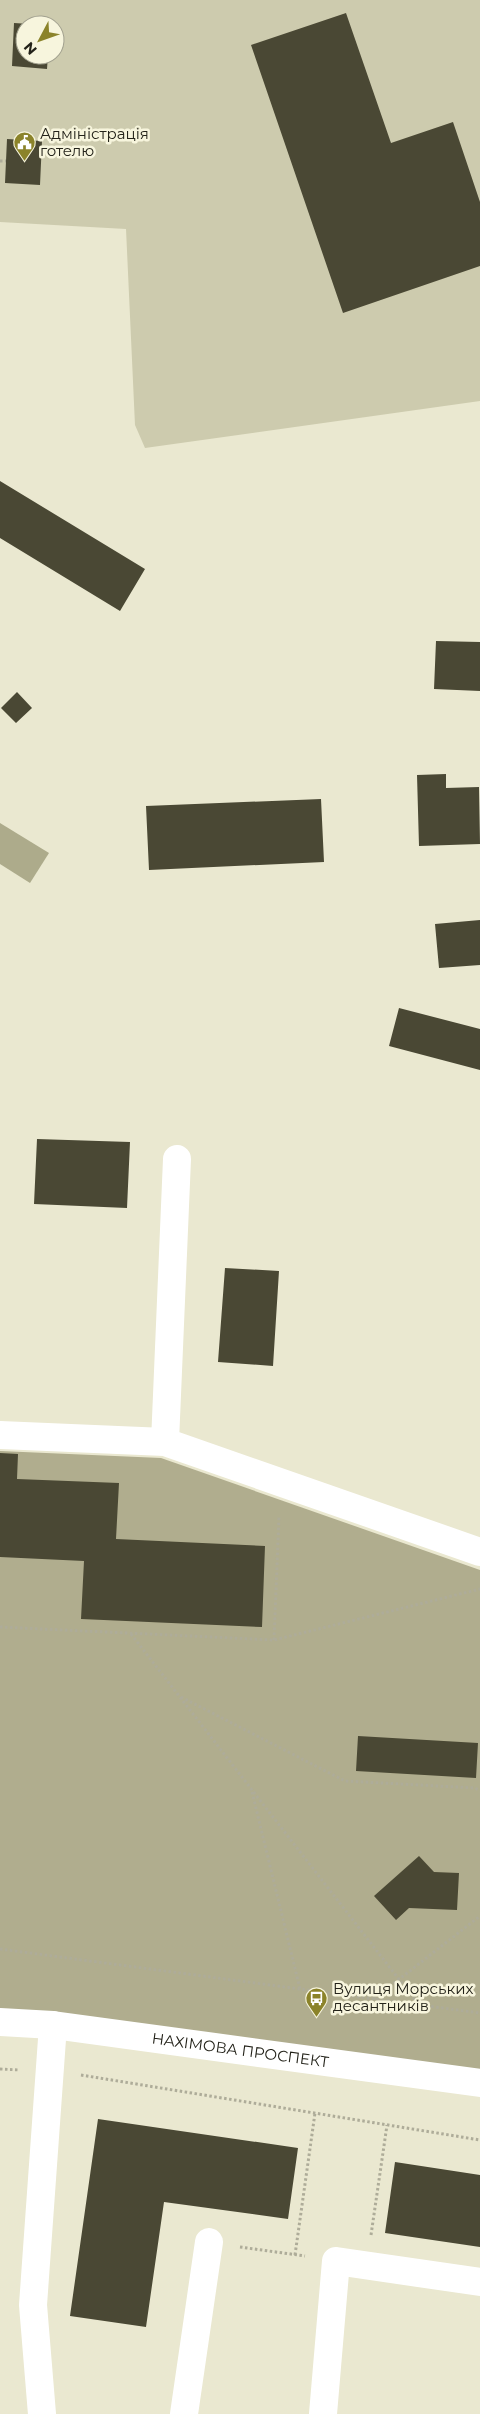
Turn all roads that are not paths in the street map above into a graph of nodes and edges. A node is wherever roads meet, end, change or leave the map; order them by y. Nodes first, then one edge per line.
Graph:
1 (177, 1159) dead end
2 (0, 1435) edge
3 (165, 1442) junction
4 (480, 1552) edge
5 (0, 2022) edge
6 (53, 2025) junction
7 (480, 2082) edge
8 (209, 2242) road end
9 (480, 2282) edge
10 (42, 2414) edge
11 (184, 2414) edge
12 (323, 2414) edge

1 - 3 main road
2 - 3 main road
3 - 4 main road
5 - 6 main road, НАХІМОВА ПРОСПЕКТ
6 - 7 main road, НАХІМОВА ПРОСПЕКТ
6 - 10 main road
8 - 11 main road
9 - 12 main road

